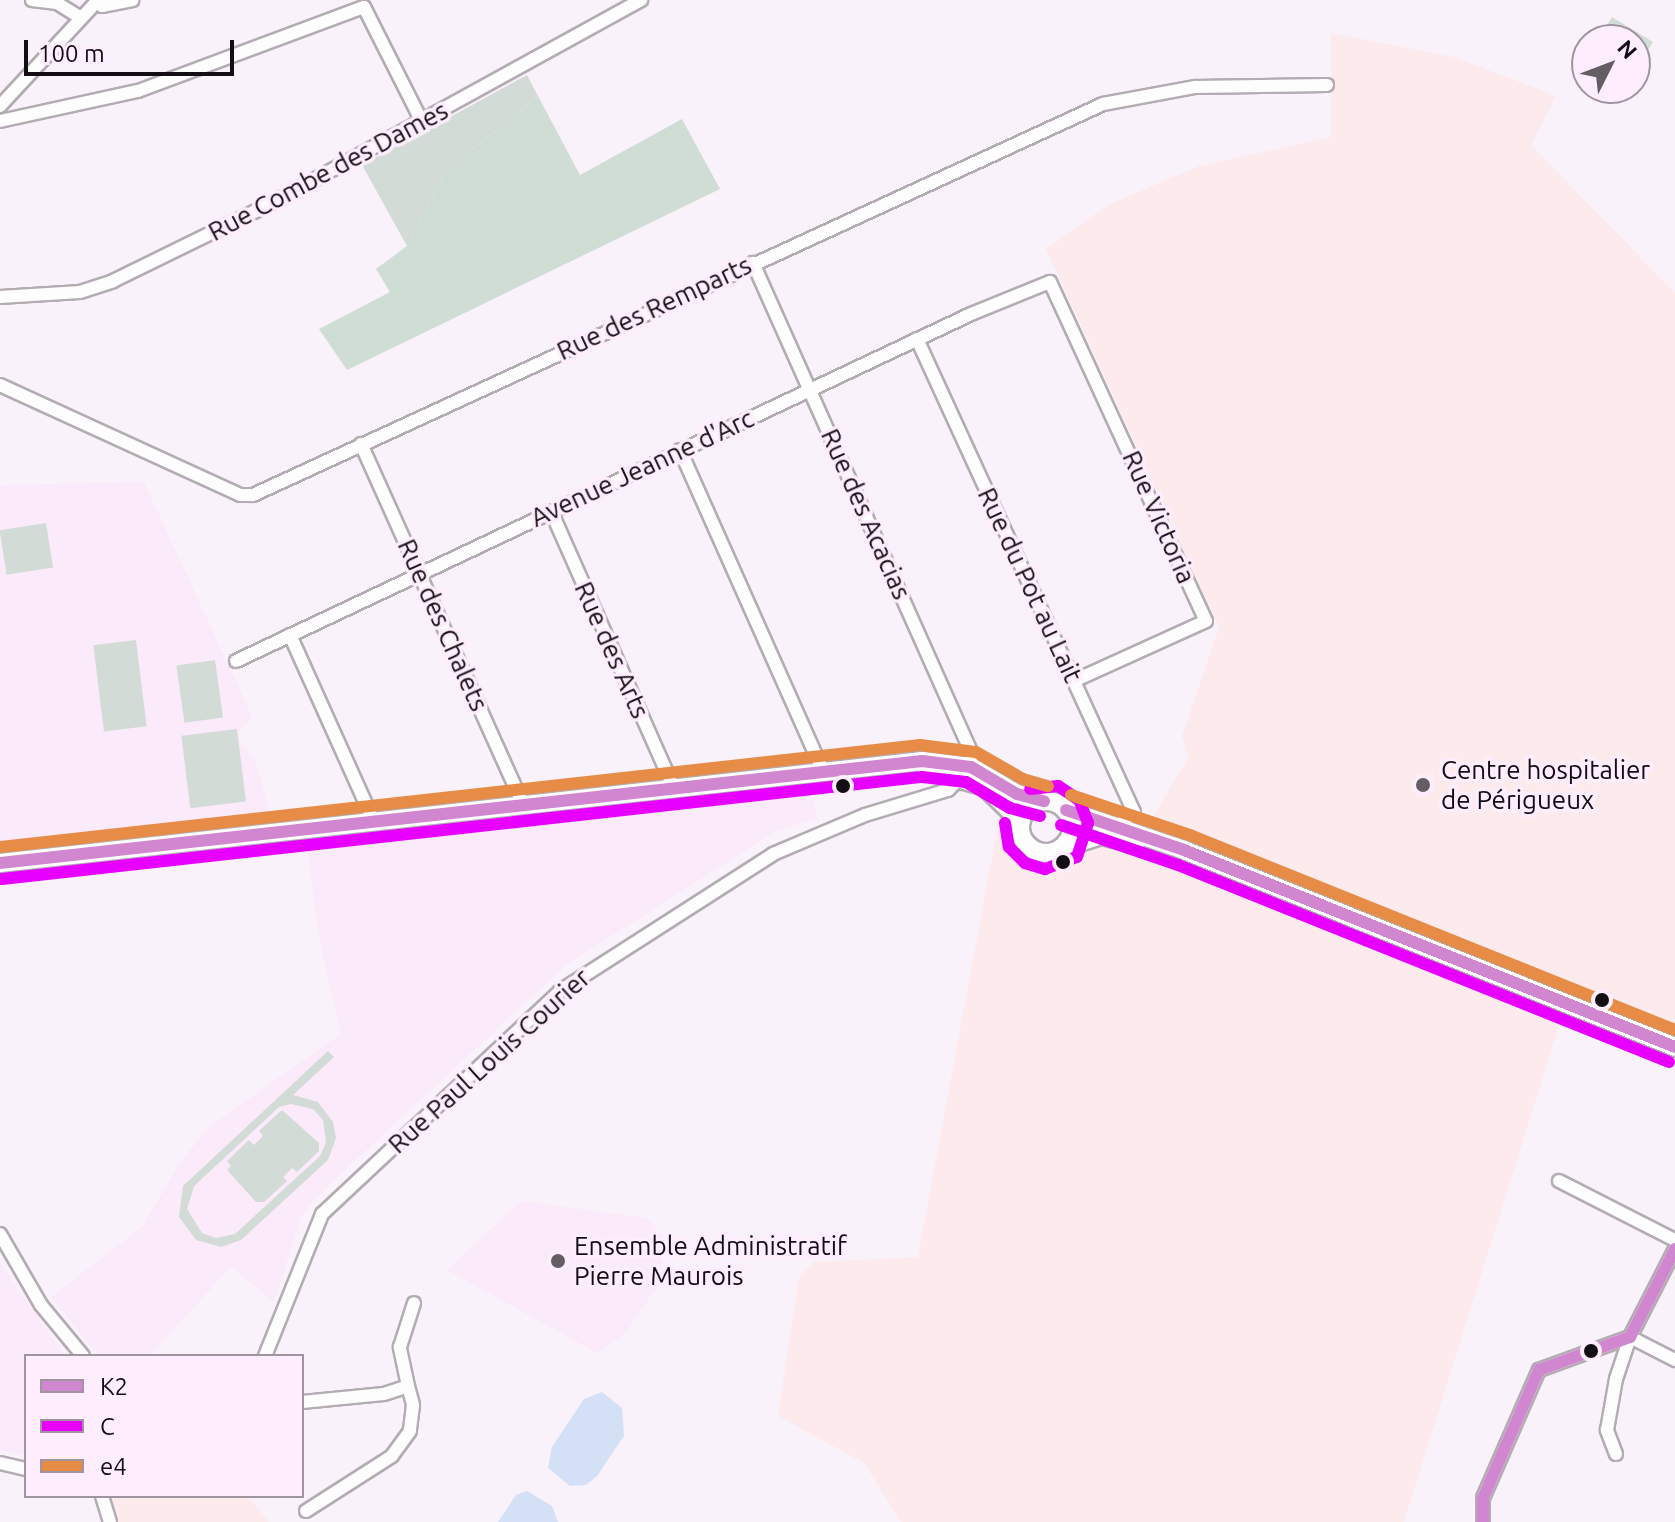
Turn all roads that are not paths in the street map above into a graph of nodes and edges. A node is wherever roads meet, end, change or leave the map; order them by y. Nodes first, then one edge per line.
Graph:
1 (32, 0) edge
2 (132, 0) edge
3 (641, 0) edge
4 (98, 1) edge
5 (81, 18) junction
6 (1327, 85) dead end
7 (0, 106) edge
8 (421, 120) junction
9 (0, 121) edge
10 (753, 263) junction
11 (1050, 282) joint
12 (0, 297) edge
13 (917, 339) junction
14 (0, 385) edge
15 (809, 390) junction
16 (361, 444) junction
17 (680, 450) junction
18 (551, 511) junction
19 (419, 572) junction
20 (290, 635) junction
21 (236, 661) dead end
22 (1074, 681) junction
23 (967, 772) junction
24 (824, 774) junction
25 (674, 789) junction
26 (1044, 801) junction
27 (524, 806) junction
28 (1066, 810) junction
29 (1021, 821) junction
30 (374, 822) junction
31 (1118, 826) junction
32 (1064, 847) junction
33 (0, 863) edge
34 (1225, 870) junction
35 (1675, 1047) edge
36 (1559, 1181) dead end
37 (0, 1234) edge
38 (1675, 1240) edge
39 (1675, 1249) edge
40 (414, 1303) dead end
41 (1630, 1337) junction
42 (81, 1354) edge
43 (266, 1354) edge
44 (1675, 1360) edge
45 (408, 1386) junction
46 (304, 1402) edge
47 (1616, 1454) dead end
48 (0, 1463) edge
49 (24, 1469) edge
50 (103, 1498) edge
51 (306, 1511) dead end
52 (110, 1522) edge
53 (1483, 1522) edge

1 - 5 street
2 - 4 street
3 - 8 street, Rue Combe des Dames
4 - 5 street
5 - 7 street
6 - 10 street, Rue des Remparts
8 - 9 street
8 - 12 street, Rue Combe des Dames
10 - 15 street, Rue des Acacias
10 - 16 street, Rue des Remparts
11 - 13 street, Avenue Jeanne d'Arc
11 - 22 street, Rue Victoria
13 - 15 street, Avenue Jeanne d'Arc
13 - 22 street, Rue du Pot au Lait
14 - 16 street, Rue des Remparts
15 - 17 street, Avenue Jeanne d'Arc
15 - 23 street, Rue des Acacias
16 - 19 street, Rue des Chalets
17 - 18 street, Avenue Jeanne d'Arc
17 - 24 street
18 - 19 street, Avenue Jeanne d'Arc
18 - 25 street, Rue des Arts
19 - 20 street, Avenue Jeanne d'Arc
19 - 27 street, Rue des Chalets
20 - 21 street, Avenue Jeanne d'Arc
20 - 30 street
22 - 31 street, Rue du Pot au Lait
23 - 24 main road
23 - 26 main road
23 - 29 main road
23 - 43 street, Rue Paul Louis Courier
24 - 25 main road
25 - 27 main road
26 - 28 main road
26 - 29 main road
27 - 30 main road
28 - 31 main road
28 - 32 main road
29 - 32 main road
30 - 33 main road
31 - 34 main road
32 - 34 main road
34 - 35 main road
36 - 38 street
37 - 42 street
39 - 41 street
40 - 45 street
41 - 44 street
41 - 47 street
41 - 53 street
45 - 46 street
45 - 51 street
48 - 49 street
50 - 52 street

